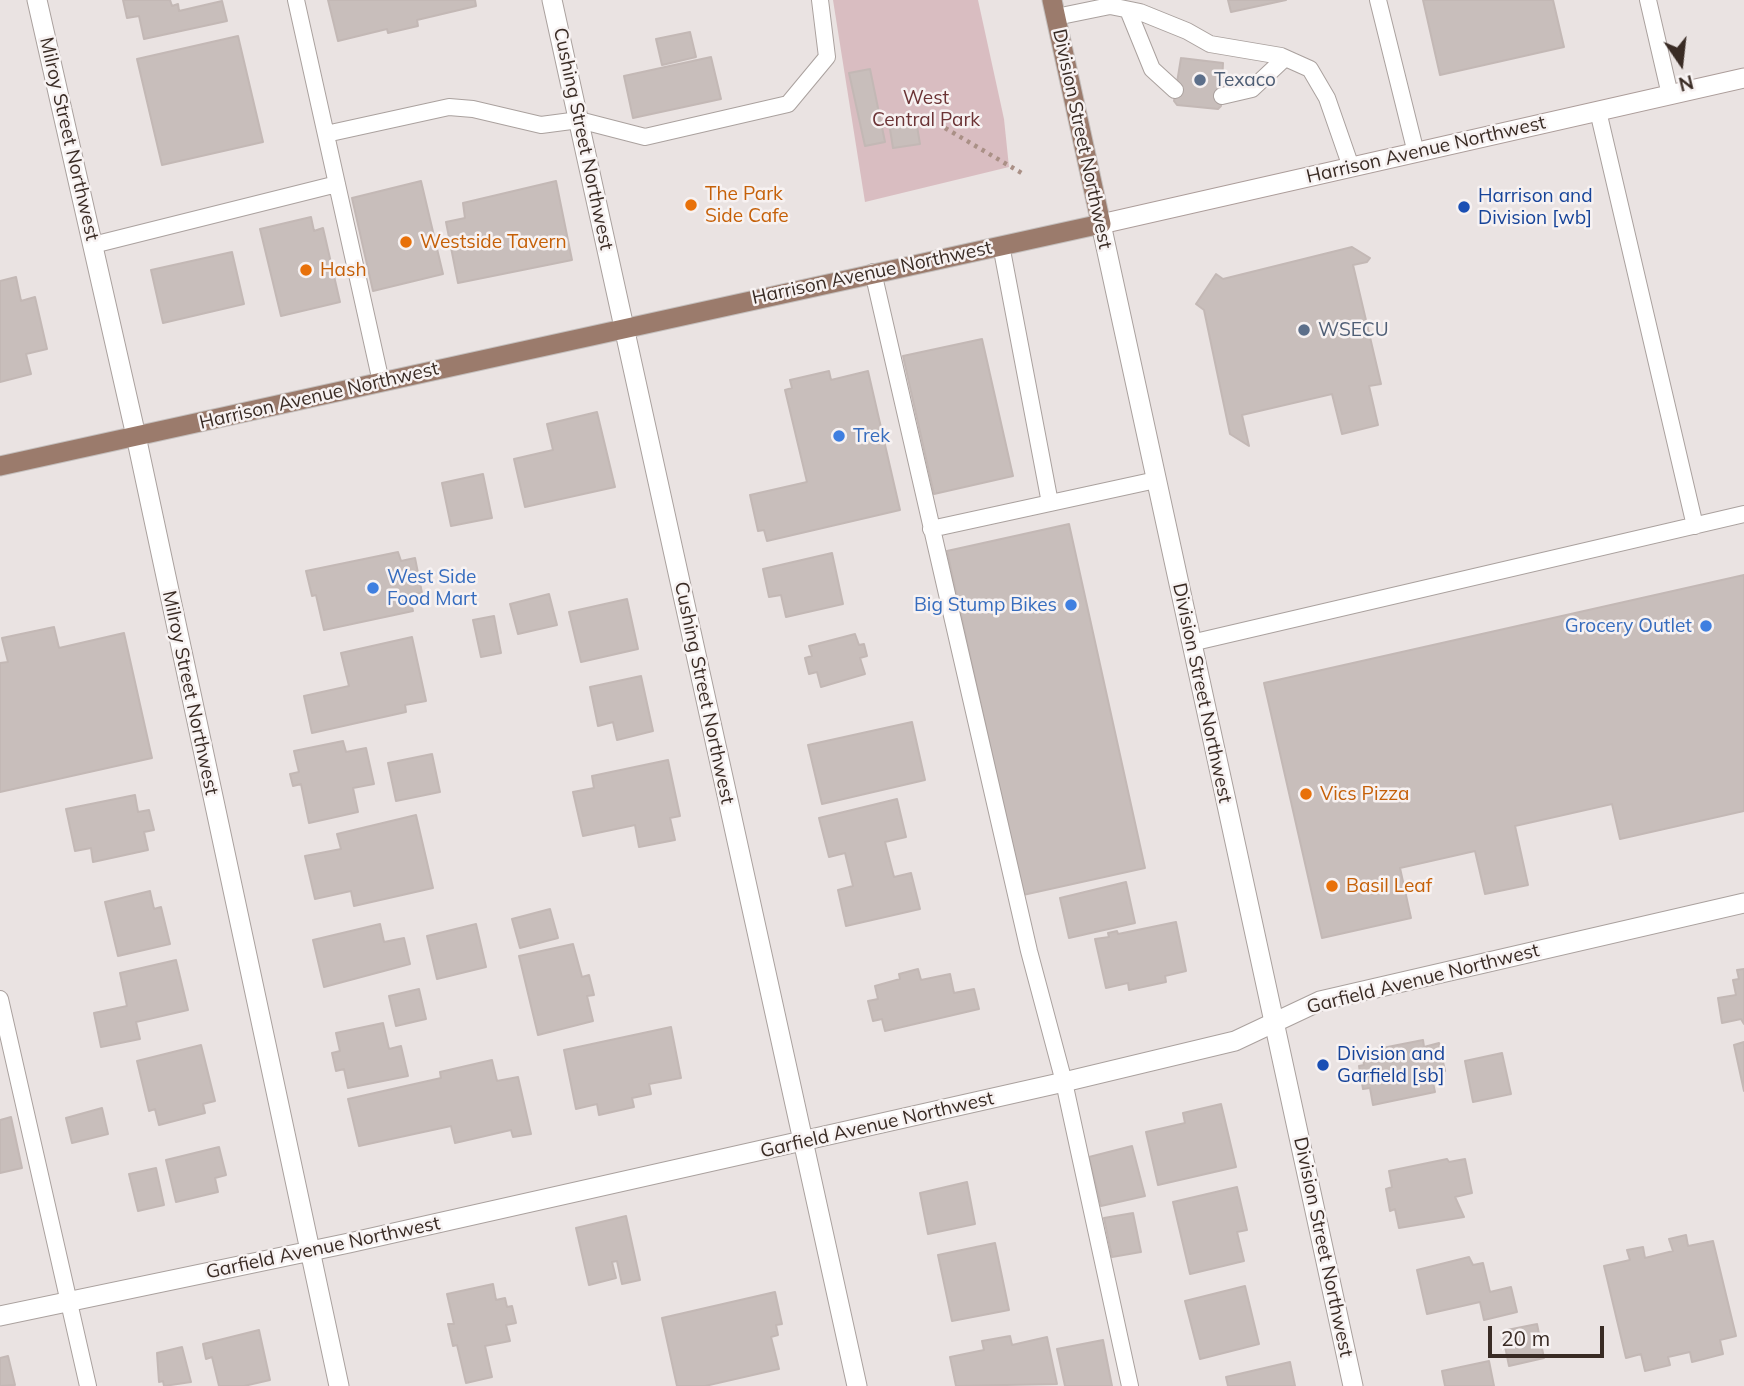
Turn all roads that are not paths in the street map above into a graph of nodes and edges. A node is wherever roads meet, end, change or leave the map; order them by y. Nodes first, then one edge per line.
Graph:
1 (37, 0) edge
2 (296, 0) edge
3 (552, 0) edge
4 (820, 0) edge
5 (1378, 0) edge
6 (1648, 0) edge
7 (1054, 8) edge
8 (1128, 10) junction
9 (1285, 58) junction
10 (1744, 78) edge
11 (1175, 90) dead end
12 (1670, 95) junction
13 (1222, 96) dead end
14 (1598, 111) junction
15 (579, 120) junction
16 (326, 134) junction
17 (1416, 153) junction
18 (1351, 167) junction
19 (337, 184) junction
20 (1101, 224) junction
21 (93, 245) junction
22 (1000, 245) junction
23 (873, 272) junction
24 (625, 327) junction
25 (381, 382) junction
26 (136, 436) junction
27 (0, 466) edge
28 (1156, 480) junction
29 (1050, 503) junction
30 (1744, 514) edge
31 (1695, 526) junction
32 (931, 529) junction
33 (1191, 643) junction
34 (1744, 902) edge
35 (0, 999) edge
36 (1273, 1022) junction
37 (1064, 1082) junction
38 (802, 1143) junction
39 (309, 1252) junction
40 (69, 1300) junction
41 (0, 1316) edge
42 (88, 1386) edge
43 (339, 1386) edge
44 (857, 1386) edge
45 (1130, 1386) edge
46 (1353, 1386) edge

1 - 21 street, Milroy Street Northwest
2 - 16 lane
3 - 15 street, Cushing Street Northwest
4 - 15 lane
5 - 17 lane
6 - 12 lane
7 - 8 lane
7 - 20 main road, Division Street Northwest
8 - 9 lane
8 - 11 lane
9 - 13 lane
9 - 18 lane
10 - 12 street, Harrison Avenue Northwest
12 - 14 street, Harrison Avenue Northwest
14 - 17 street, Harrison Avenue Northwest
14 - 31 lane
15 - 16 lane
15 - 24 street, Cushing Street Northwest
16 - 19 lane
17 - 18 street, Harrison Avenue Northwest
18 - 20 street, Harrison Avenue Northwest
19 - 21 lane
19 - 25 lane
20 - 22 main road, Harrison Avenue Northwest
20 - 28 street, Division Street Northwest
21 - 26 street, Milroy Street Northwest
22 - 23 main road, Harrison Avenue Northwest
22 - 29 lane
23 - 24 main road, Harrison Avenue Northwest
23 - 32 lane
24 - 25 main road, Harrison Avenue Northwest
24 - 38 street, Cushing Street Northwest
25 - 26 main road, Harrison Avenue Northwest
26 - 27 main road, Harrison Avenue Northwest
26 - 39 street, Milroy Street Northwest
28 - 29 lane
28 - 33 street, Division Street Northwest
29 - 32 lane
30 - 31 lane
31 - 33 lane
32 - 37 lane
33 - 36 street, Division Street Northwest
34 - 36 street, Garfield Avenue Northwest
35 - 40 lane
36 - 37 street, Garfield Avenue Northwest
36 - 46 street, Division Street Northwest
37 - 38 street, Garfield Avenue Northwest
37 - 45 lane
38 - 39 street, Garfield Avenue Northwest
38 - 44 street, Cushing Street Northwest
39 - 40 street, Garfield Avenue Northwest
39 - 43 street, Milroy Street Northwest
40 - 41 street, Garfield Avenue Northwest
40 - 42 lane

